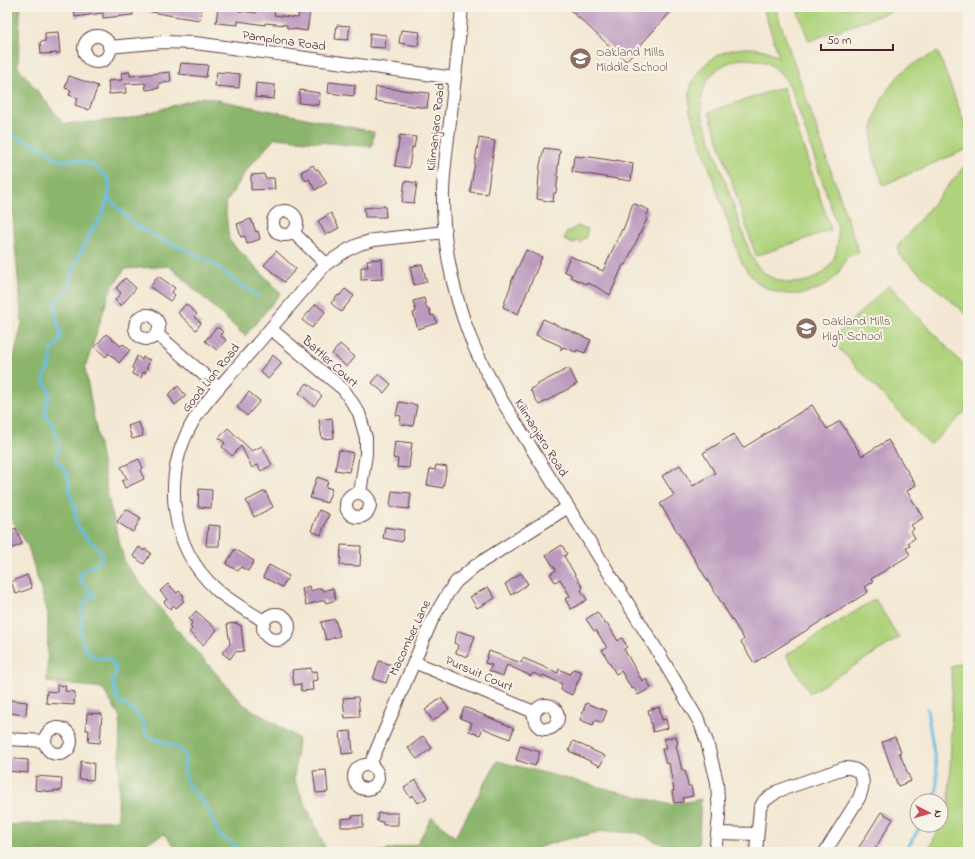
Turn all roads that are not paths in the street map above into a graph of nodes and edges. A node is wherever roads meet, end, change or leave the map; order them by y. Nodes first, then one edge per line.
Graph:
1 (462, 7) edge
2 (109, 47) dead end
3 (455, 78) junction
4 (293, 232) dead end
5 (445, 232) junction
6 (326, 264) junction
7 (271, 328) junction
8 (156, 334) dead end
9 (218, 388) junction
10 (360, 493) dead end
11 (568, 507) junction
12 (264, 621) dead end
13 (414, 662) junction
14 (534, 712) dead end
15 (7, 739) edge
16 (45, 742) dead end
17 (370, 765) dead end
18 (718, 833) junction
19 (757, 834) junction
20 (715, 852) edge
21 (756, 852) edge
22 (825, 852) edge

1 - 3 street, Kilimanjaro Road
2 - 3 street, Pamplona Road
3 - 5 street, Kilimanjaro Road
4 - 6 street
5 - 6 street, Good Lion Road
5 - 11 street, Kilimanjaro Road
6 - 7 street, Good Lion Road
7 - 9 street, Good Lion Road
7 - 10 street, Battler Court
8 - 9 street
9 - 12 street, Good Lion Road
11 - 13 street, Macomber Lane
11 - 18 street, Kilimanjaro Road
13 - 14 street, Pursuit Court
13 - 17 street, Macomber Lane
15 - 16 street
18 - 19 street
18 - 20 street, Kilimanjaro Road
19 - 21 street
19 - 22 street

